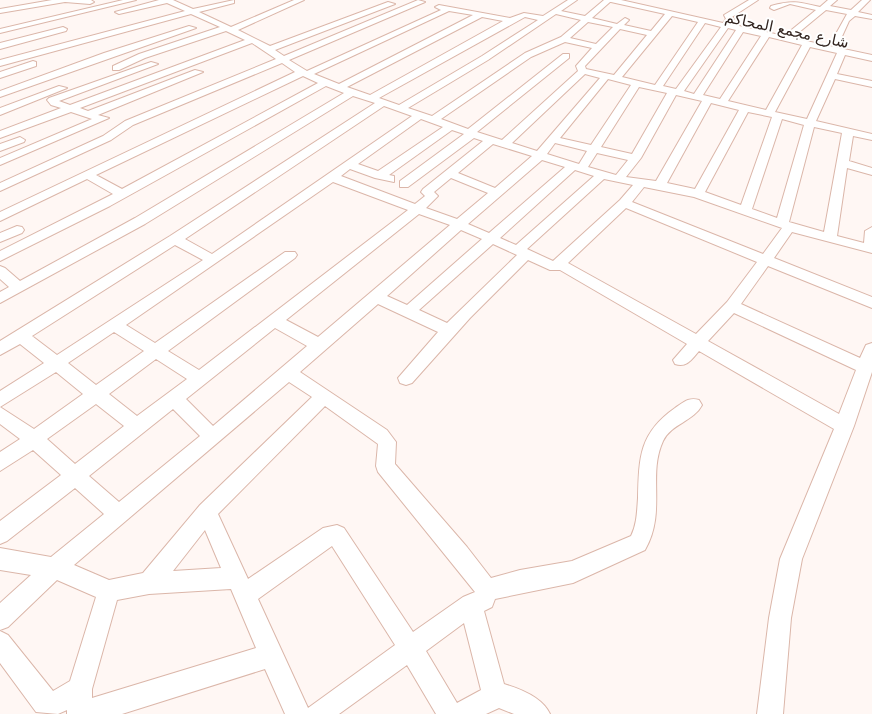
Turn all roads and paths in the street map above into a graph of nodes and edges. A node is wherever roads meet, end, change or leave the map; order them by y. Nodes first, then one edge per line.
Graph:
1 (12, 0) edge
2 (99, 0) edge
3 (132, 0) edge
4 (300, 0) edge
5 (400, 0) edge
6 (573, 0) edge
7 (609, 0) edge
8 (754, 0) edge
9 (833, 0) edge
10 (866, 0) edge
11 (231, 1) edge
12 (416, 1) edge
13 (792, 1) edge
14 (90, 2) junction
15 (174, 2) edge
16 (366, 3) dead end
17 (641, 3) edge
18 (22, 6) junction
19 (435, 6) junction
20 (380, 8) junction
21 (774, 8) dead end
22 (823, 8) junction
23 (448, 9) junction
24 (0, 11) edge
25 (192, 12) junction
26 (556, 12) junction
27 (670, 13) junction
28 (853, 13) junction
29 (480, 15) junction
30 (872, 17) edge
31 (135, 18) junction
32 (587, 18) junction
33 (546, 19) junction
34 (511, 20) junction
35 (727, 20) junction
36 (703, 21) junction
37 (117, 22) dead end
38 (214, 22) junction
39 (248, 22) junction
40 (73, 23) dead end
41 (148, 24) junction
42 (618, 26) junction
43 (228, 28) junction
44 (0, 29) edge
45 (63, 29) dead end
46 (382, 29) dead end
47 (741, 29) junction
48 (120, 31) junction
49 (793, 32) junction
50 (76, 33) dead end
51 (446, 33) junction
52 (241, 34) junction
53 (652, 34) junction
54 (169, 35) junction
55 (766, 35) junction
56 (456, 36) dead end
57 (465, 39) dead end
58 (564, 39) junction
59 (785, 39) junction
60 (252, 40) junction
61 (18, 41) junction
62 (86, 41) junction
63 (475, 41) junction
64 (836, 41) junction
65 (376, 43) junction
66 (140, 44) junction
67 (807, 44) junction
68 (854, 44) dead end
69 (0, 46) edge
70 (598, 47) junction
71 (266, 48) junction
72 (195, 50) dead end
73 (514, 51) junction
74 (155, 52) junction
75 (842, 52) junction
76 (408, 53) junction
77 (566, 56) dead end
78 (872, 58) edge
79 (167, 60) dead end
80 (282, 60) junction
81 (0, 63) edge
82 (302, 70) junction
83 (583, 71) junction
84 (0, 75) edge
85 (830, 75) junction
86 (611, 77) junction
87 (325, 82) junction
88 (637, 83) junction
89 (872, 84) edge
90 (657, 88) junction
91 (346, 90) junction
92 (675, 92) junction
93 (0, 94) edge
94 (702, 98) junction
95 (377, 101) junction
96 (722, 103) junction
97 (68, 108) junction
98 (745, 108) junction
99 (399, 109) junction
100 (157, 111) junction
101 (0, 112) edge
102 (773, 114) junction
103 (88, 115) junction
104 (419, 116) junction
105 (101, 119) junction
106 (433, 120) junction
107 (810, 123) junction
108 (451, 126) junction
109 (848, 132) junction
110 (471, 133) junction
111 (4, 134) edge
112 (872, 137) edge
113 (20, 140) junction
114 (551, 140) junction
115 (497, 142) junction
116 (0, 148) edge
117 (31, 149) junction
118 (594, 150) junction
119 (539, 156) junction
120 (635, 158) junction
121 (0, 162) edge
122 (842, 163) junction
123 (49, 164) junction
124 (349, 165) junction
125 (577, 168) junction
126 (872, 172) edge
127 (450, 174) junction
128 (88, 175) junction
129 (380, 176) junction
130 (602, 176) junction
131 (332, 177) junction
132 (619, 180) junction
133 (641, 183) junction
134 (404, 184) junction
135 (660, 185) junction
136 (0, 187) edge
137 (427, 192) junction
138 (495, 192) junction
139 (121, 194) junction
140 (698, 194) junction
141 (624, 203) junction
142 (417, 209) junction
143 (745, 210) junction
144 (0, 217) edge
145 (458, 224) junction
146 (786, 225) junction
147 (17, 230) dead end
148 (872, 231) edge
149 (490, 237) junction
150 (0, 238) edge
151 (830, 238) junction
152 (175, 239) junction
153 (871, 249) edge
154 (523, 252) junction
155 (290, 255) dead end
156 (0, 257) edge
157 (213, 260) junction
158 (766, 261) junction
159 (560, 264) junction
160 (0, 271) edge
161 (18, 287) junction
162 (374, 296) junction
163 (0, 298) edge
164 (872, 303) edge
165 (732, 306) junction
166 (409, 312) junction
167 (276, 321) junction
168 (116, 326) junction
169 (449, 330) junction
170 (20, 335) junction
171 (698, 343) junction
172 (318, 344) junction
173 (0, 349) edge
174 (872, 349) edge
175 (155, 351) junction
176 (681, 360) dead end
177 (56, 363) junction
178 (866, 368) junction
179 (287, 372) junction
180 (406, 378) dead end
181 (200, 379) junction
182 (96, 393) junction
183 (323, 397) junction
184 (173, 398) junction
185 (0, 400) edge
186 (693, 405) dead end
187 (0, 414) edge
188 (844, 426) junction
189 (138, 427) junction
190 (213, 437) junction
191 (34, 439) junction
192 (0, 463) edge
193 (76, 476) junction
194 (207, 512) junction
195 (118, 514) junction
196 (0, 534) edge
197 (0, 559) edge
198 (54, 568) junction
199 (149, 583) junction
200 (241, 587) junction
201 (109, 591) junction
202 (479, 597) junction
203 (0, 619) edge
204 (0, 643) edge
205 (412, 649) junction
206 (271, 655) junction
207 (80, 689) junction
208 (495, 695) junction
209 (80, 714) edge
210 (298, 714) edge
211 (318, 714) edge
212 (450, 714) edge
213 (462, 714) edge
214 (537, 714) edge
215 (770, 714) edge

1 - 18 street
2 - 14 street
3 - 44 street
4 - 39 street
5 - 20 street
6 - 26 street
7 - 17 street
7 - 32 street
8 - 35 street
9 - 22 street
10 - 28 street
11 - 25 street
11 - 39 street
12 - 19 street
12 - 80 street
13 - 21 street
13 - 22 street
14 - 18 street
14 - 44 street
15 - 25 street
15 - 31 street
15 - 40 street
16 - 20 street
17 - 27 street
17 - 35 street, شارع مجمع المحاكم
17 - 42 street
18 - 24 street
19 - 23 street
19 - 46 street
20 - 71 street
22 - 28 street
22 - 49 street
23 - 29 street
23 - 65 street
25 - 38 street
25 - 41 street
26 - 32 street
26 - 33 street
27 - 36 street
27 - 53 street
28 - 30 street
28 - 64 street
29 - 34 street
29 - 51 street
31 - 37 street
31 - 41 street
32 - 42 street
32 - 58 street
33 - 34 street
33 - 73 street
34 - 63 street
35 - 36 street
35 - 47 street
35 - 49 street, شارع مجمع المحاكم
35 - 92 street
36 - 90 street
38 - 43 street
38 - 54 street
39 - 43 street
41 - 48 street
41 - 54 street
42 - 53 street
42 - 70 street
43 - 52 street
43 - 74 street
44 - 61 street
45 - 61 street
47 - 55 street
47 - 94 street
48 - 62 street
48 - 66 street
49 - 59 street
49 - 64 street, شارع مجمع المحاكم
50 - 62 street
51 - 56 street
51 - 76 street
52 - 60 street
52 - 72 street
53 - 86 street
54 - 66 street
55 - 59 street
55 - 96 street
57 - 63 street
58 - 70 street
58 - 73 street
59 - 67 street
60 - 71 street
60 - 97 street
61 - 69 street
62 - 81 street
62 - 84 street
63 - 73 street
63 - 95 street
64 - 68 street, شارع مجمع المحاكم
65 - 76 street
65 - 82 street
66 - 74 street
66 - 93 street
67 - 75 street
67 - 102 street
70 - 83 street
71 - 80 street
71 - 103 street
73 - 99 street
73 - 106 street
74 - 101 street
75 - 78 street
75 - 85 street
76 - 91 street
77 - 110 street
79 - 97 street
80 - 82 street
80 - 100 street
82 - 87 street
82 - 128 street
83 - 86 street
83 - 115 street
85 - 89 street
85 - 107 street
86 - 88 street
86 - 114 street
87 - 91 street
87 - 139 street
88 - 90 street
88 - 118 street
90 - 92 street
91 - 95 street
91 - 161 street
92 - 94 street
92 - 120 street
94 - 96 street
94 - 135 street
95 - 99 street
95 - 152 street
96 - 98 street
97 - 103 street
97 - 111 street
98 - 102 street
98 - 140 street
99 - 104 street
100 - 105 street
100 - 123 street
102 - 107 street
102 - 143 street
103 - 105 street
104 - 106 street
104 - 124 street
105 - 117 street
106 - 108 street
107 - 109 street
107 - 146 street
108 - 110 street
108 - 129 street
109 - 112 street
109 - 122 street
110 - 115 street
110 - 134 street
111 - 113 street
113 - 116 street
113 - 117 street
114 - 118 street
114 - 119 street
115 - 119 street
115 - 127 street
117 - 121 street
117 - 123 street
118 - 120 street
118 - 125 street
119 - 125 street
119 - 138 street
120 - 132 street
122 - 126 street
122 - 151 street
123 - 136 street
124 - 129 street
124 - 131 street
125 - 130 street
125 - 149 street
127 - 137 street
127 - 138 street
128 - 139 street
128 - 144 street
129 - 134 street
130 - 132 street
130 - 154 street
131 - 142 street
131 - 157 street
132 - 133 street
133 - 135 street
133 - 141 street
134 - 137 street
135 - 140 street
137 - 142 street
138 - 145 street
139 - 156 street
140 - 143 street
141 - 158 street
141 - 159 street
142 - 145 street
142 - 167 street
143 - 146 street
145 - 149 street
145 - 162 street
146 - 151 street
146 - 158 street
147 - 150 street
148 - 153 street
149 - 154 street
149 - 166 street
151 - 153 street
152 - 157 street
152 - 170 street
154 - 159 street
154 - 169 street
155 - 175 street
157 - 168 street
158 - 164 street
158 - 165 street
159 - 171 street
160 - 161 street
161 - 163 street
162 - 166 street
162 - 172 street
165 - 171 street
165 - 178 street
166 - 169 street
167 - 172 street
167 - 181 street
168 - 175 street
168 - 177 street
169 - 180 street
170 - 173 street
170 - 177 street
171 - 176 street
171 - 188 street
172 - 179 street
174 - 178 street
175 - 181 street
175 - 182 street
177 - 182 street
177 - 185 street
178 - 188 street
179 - 183 street
179 - 190 street
181 - 184 street
182 - 189 street
182 - 191 street
183 - 194 street
183 - 202 street
184 - 189 street
184 - 190 street
186 - 202 street
187 - 191 street
188 - 215 street
189 - 193 street
190 - 195 street
191 - 192 street
191 - 193 street
193 - 195 street
193 - 196 street
194 - 199 street
194 - 200 street
195 - 198 street
197 - 198 street
198 - 201 street
198 - 203 street
199 - 200 street
199 - 201 street
200 - 205 street
200 - 206 street
201 - 207 street
202 - 205 street
202 - 208 street
204 - 207 street
205 - 211 street
205 - 212 street
206 - 209 street
206 - 210 street
207 - 209 street
208 - 213 street
208 - 214 street

